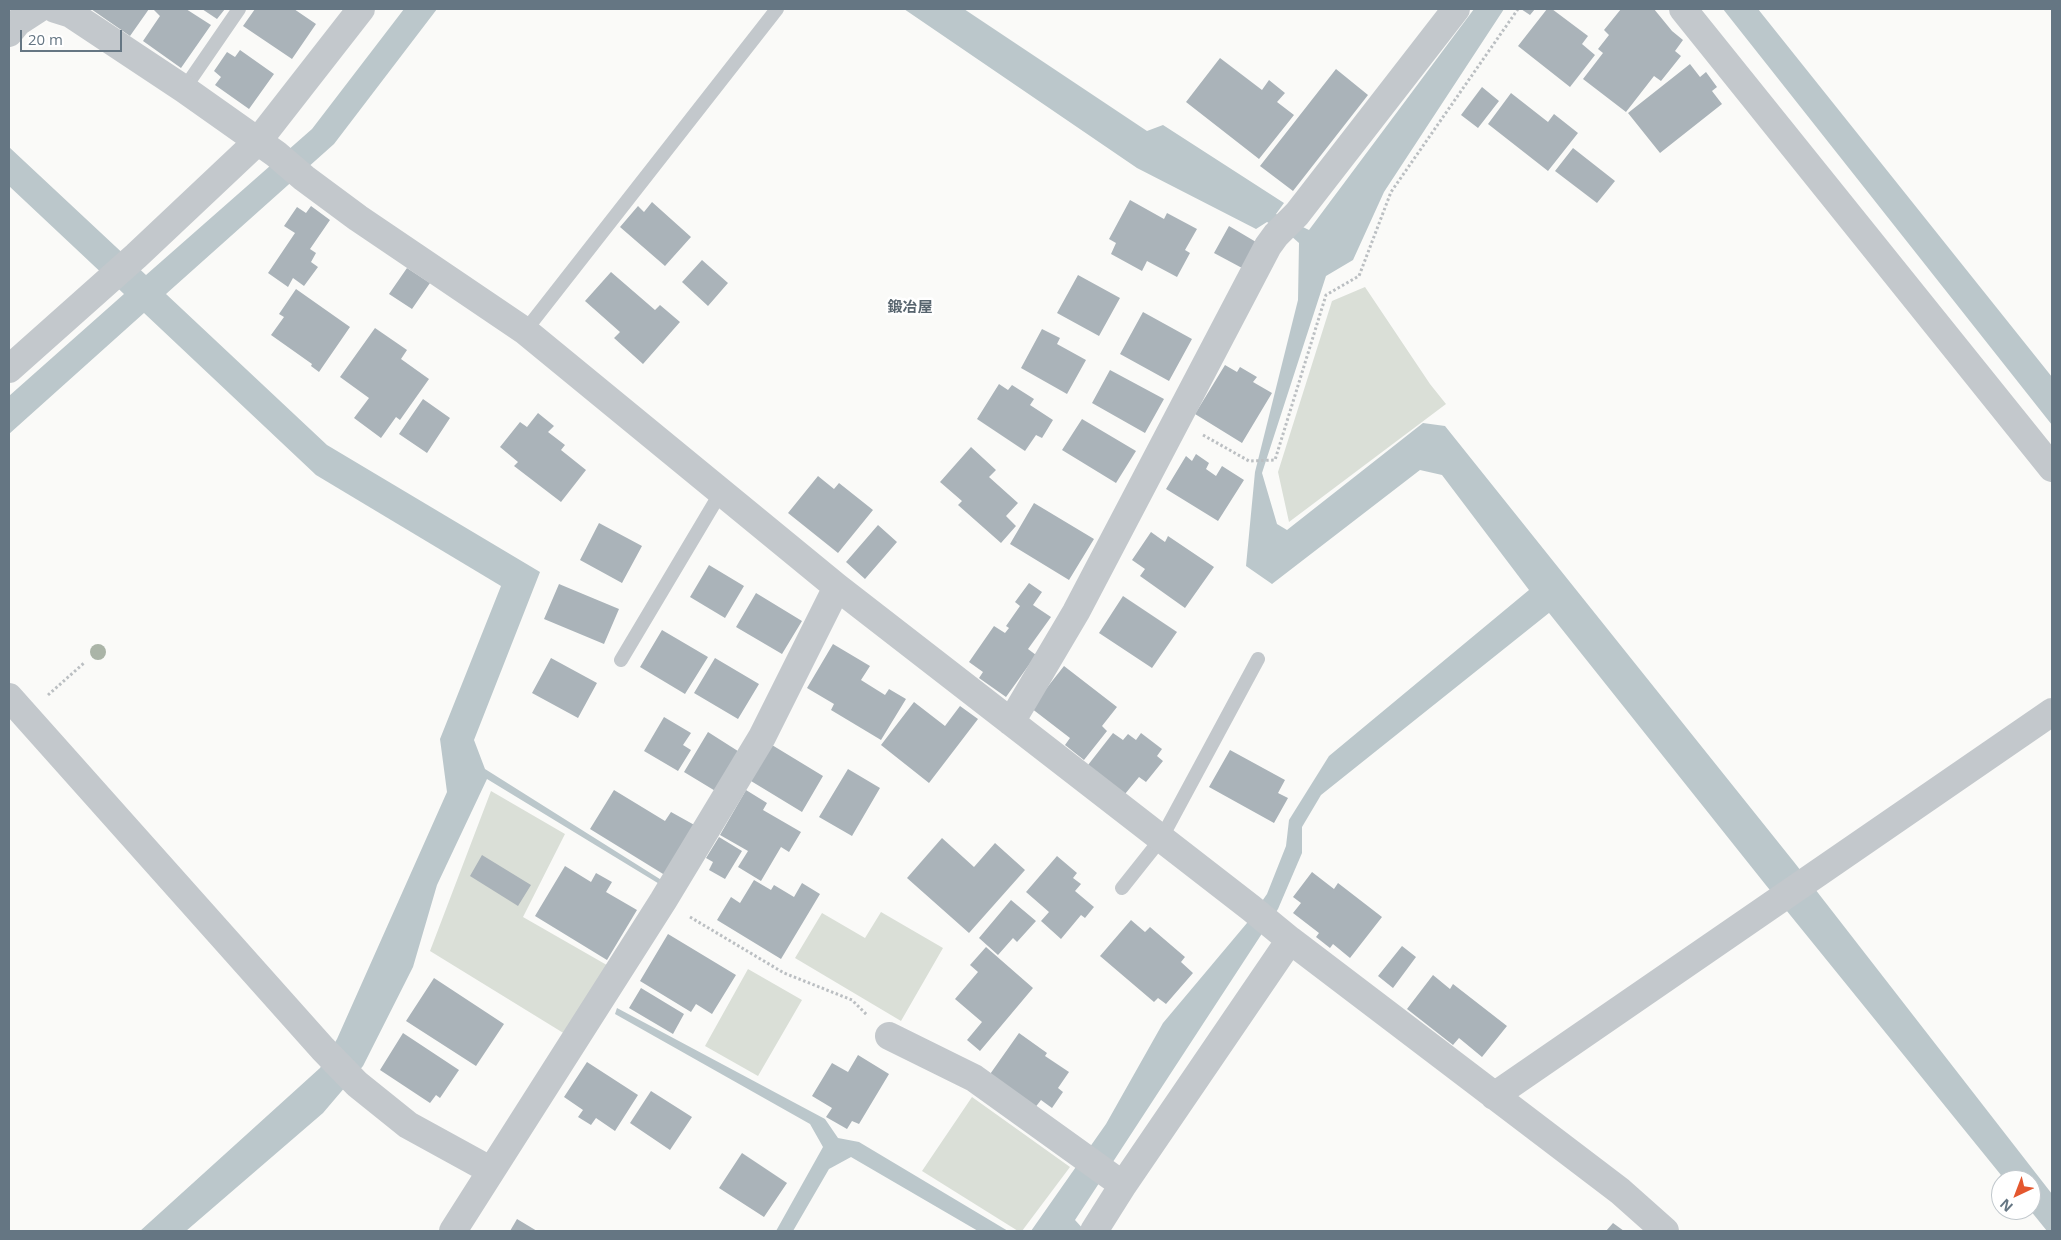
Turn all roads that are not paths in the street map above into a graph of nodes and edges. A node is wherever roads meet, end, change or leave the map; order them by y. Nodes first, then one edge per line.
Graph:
1 (38, 9) edge
2 (55, 9) edge
3 (240, 9) edge
4 (361, 9) edge
5 (778, 9) edge
6 (1456, 9) edge
7 (1683, 9) edge
8 (9, 33) edge
9 (184, 88) junction
10 (267, 147) junction
11 (525, 331) junction
12 (9, 369) edge
13 (2052, 468) edge
14 (721, 492) junction
15 (837, 588) junction
16 (1258, 659) dead end
17 (621, 660) dead end
18 (17, 706) edge
19 (2052, 712) edge
20 (1011, 722) junction
21 (1161, 839) junction
22 (1122, 888) dead end
23 (1282, 934) junction
24 (889, 1036) road end
25 (1494, 1096) junction
26 (490, 1170) junction
27 (1117, 1181) junction
28 (1096, 1229) edge
29 (453, 1231) edge
30 (1665, 1231) edge

1 - 8 street
2 - 9 street
3 - 9 lane
4 - 10 street
5 - 11 lane
6 - 20 street
7 - 13 street
9 - 10 street
10 - 11 street
10 - 12 street
11 - 14 street
14 - 15 street
14 - 17 lane
15 - 20 street
15 - 26 street
16 - 21 lane
18 - 26 street
19 - 25 street
20 - 21 street
21 - 22 lane
21 - 23 street
23 - 25 street
23 - 27 street
24 - 27 street
25 - 30 street
26 - 29 street
27 - 28 street

